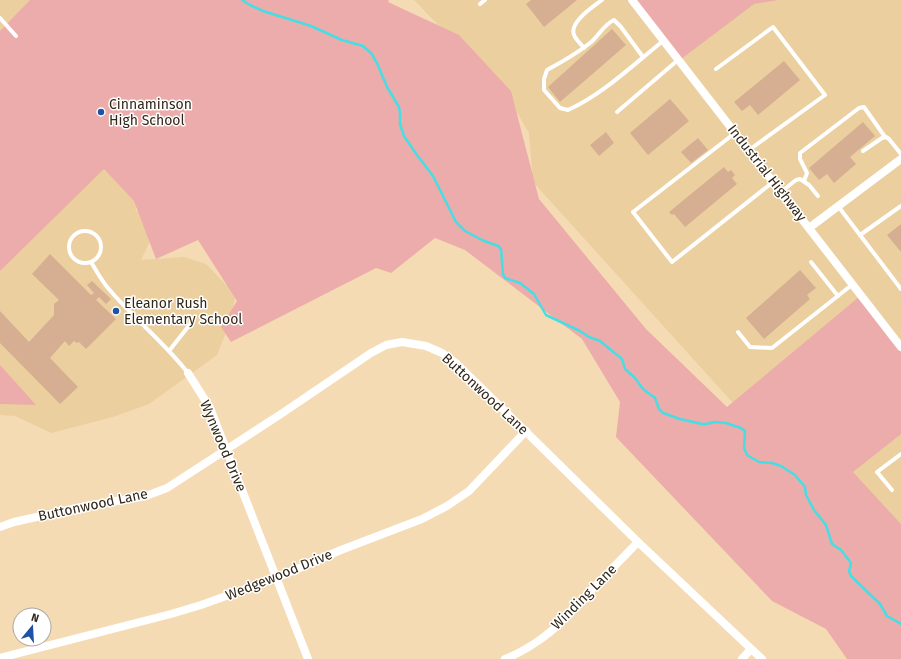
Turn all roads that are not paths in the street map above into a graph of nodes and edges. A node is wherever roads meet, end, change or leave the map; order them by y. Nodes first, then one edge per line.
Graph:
1 (485, 0) edge
2 (602, 0) edge
3 (632, 0) edge
4 (480, 4) dead end
5 (0, 18) edge
6 (16, 36) dead end
7 (664, 40) junction
8 (584, 48) junction
9 (643, 57) junction
10 (678, 59) junction
11 (716, 68) dead end
12 (617, 112) dead end
13 (735, 133) junction
14 (885, 137) junction
15 (749, 150) junction
16 (863, 151) dead end
17 (901, 159) edge
18 (804, 181) junction
19 (773, 182) junction
20 (781, 192) junction
21 (818, 196) dead end
22 (838, 206) junction
23 (901, 206) edge
24 (809, 228) junction
25 (860, 235) junction
26 (91, 262) junction
27 (811, 262) dead end
28 (853, 284) junction
29 (901, 289) edge
30 (838, 296) junction
31 (191, 323) dead end
32 (738, 332) dead end
33 (901, 347) edge
34 (169, 350) junction
35 (188, 373) joint
36 (526, 431) junction
37 (226, 449) junction
38 (901, 454) edge
39 (892, 490) dead end
40 (0, 527) edge
41 (638, 542) junction
42 (276, 578) junction
43 (750, 649) junction
44 (0, 658) edge
45 (308, 659) edge
46 (505, 659) edge
47 (742, 659) edge
48 (762, 659) edge

1 - 4 lane
2 - 8 lane
3 - 7 street, Industrial Highway
5 - 6 lane
7 - 9 lane
7 - 10 street, Industrial Highway
8 - 9 lane
8 - 9 lane
10 - 12 lane
10 - 13 street, Industrial Highway
11 - 15 lane
13 - 15 street, Industrial Highway
13 - 19 lane
14 - 16 lane
14 - 17 lane
14 - 18 lane
15 - 19 street, Industrial Highway
17 - 22 street
18 - 20 lane
18 - 21 lane
19 - 20 street, Industrial Highway
20 - 24 street, Industrial Highway
22 - 24 street
22 - 25 lane
23 - 25 lane
24 - 28 street, Industrial Highway
25 - 29 lane
26 - 26 lane
26 - 34 lane, Wynwood Drive
27 - 30 lane
28 - 30 lane
28 - 33 street, Industrial Highway
30 - 32 lane
31 - 34 lane
34 - 35 lane, Wynwood Drive
35 - 37 street, Wynwood Drive
36 - 37 street, Buttonwood Lane
36 - 41 street, Buttonwood Lane
36 - 42 street, Wedgewood Drive
37 - 40 street, Buttonwood Lane
37 - 42 street, Wynwood Drive
38 - 39 lane
41 - 43 street, Buttonwood Lane
41 - 46 street, Winding Lane
42 - 44 street, Wedgewood Drive
42 - 45 street, Wynwood Drive
43 - 47 street
43 - 48 street, Buttonwood Lane

